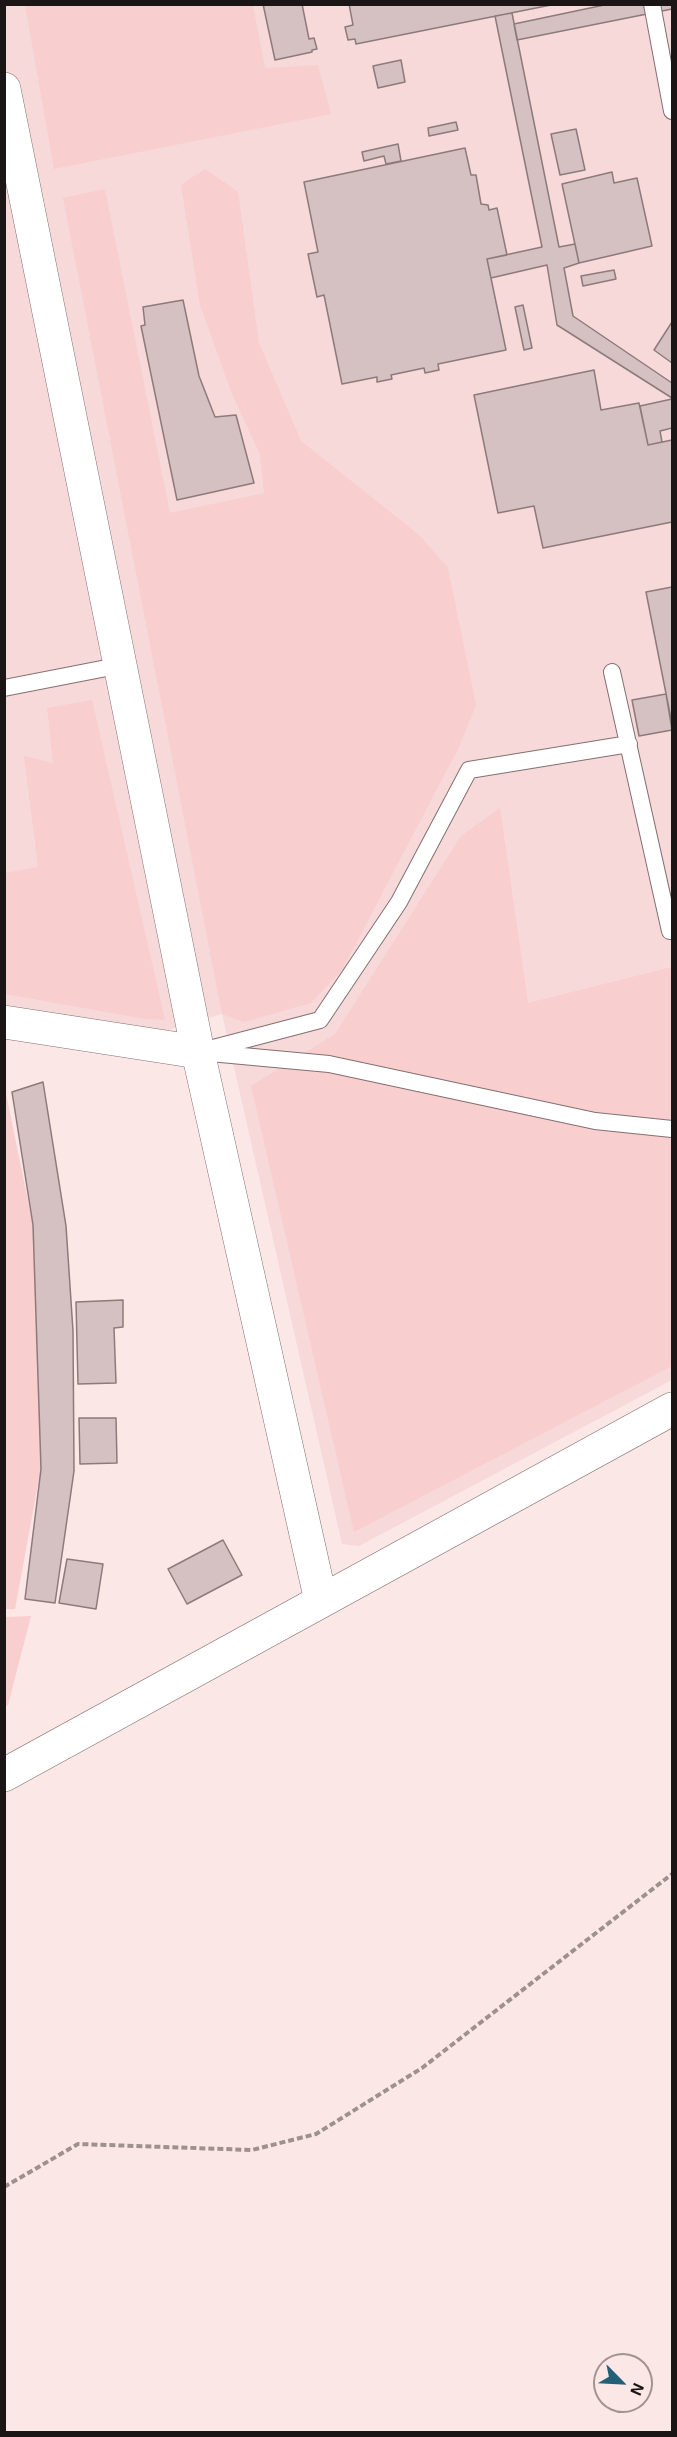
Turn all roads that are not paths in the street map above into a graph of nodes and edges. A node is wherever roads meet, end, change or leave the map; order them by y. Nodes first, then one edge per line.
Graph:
1 (652, 4) edge
2 (4, 89) edge
3 (672, 111) edge
4 (122, 665) junction
5 (612, 672) dead end
6 (4, 688) edge
7 (629, 744) junction
8 (672, 931) edge
9 (4, 1022) edge
10 (198, 1052) junction
11 (672, 1129) edge
12 (672, 1409) edge
13 (321, 1601) junction
14 (4, 1775) edge

1 - 3 lane
2 - 4 street
4 - 6 lane
4 - 10 street
5 - 7 lane
7 - 8 lane
7 - 10 lane
9 - 10 street
10 - 11 lane
10 - 13 street
12 - 13 street
13 - 14 street

